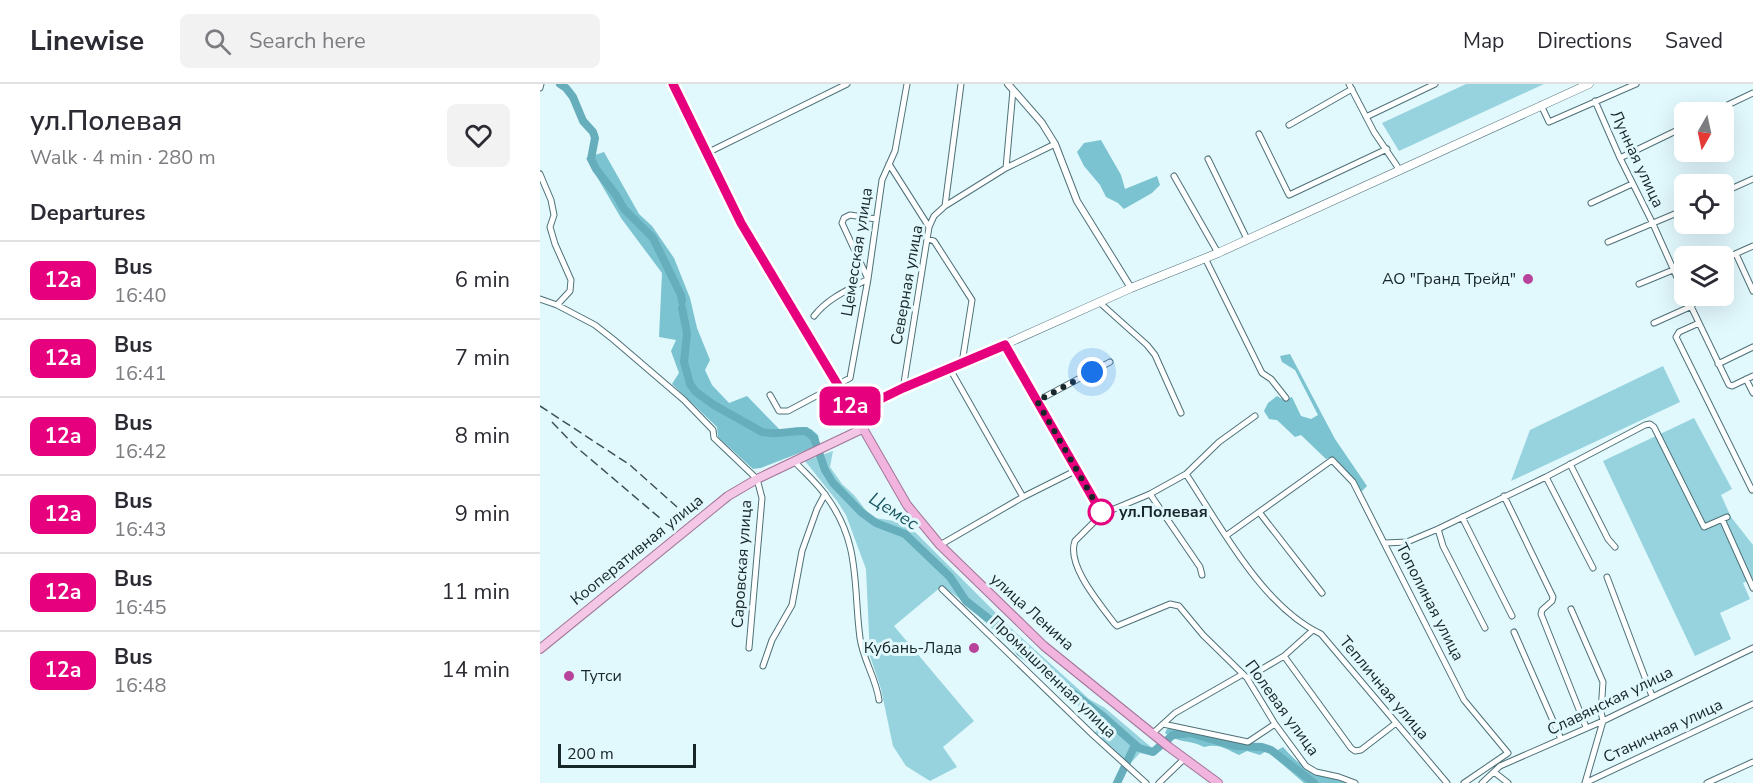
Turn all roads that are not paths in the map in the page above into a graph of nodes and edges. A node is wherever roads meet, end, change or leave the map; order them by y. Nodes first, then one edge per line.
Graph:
1 (672, 84) edge
2 (847, 84) edge
3 (907, 84) edge
4 (961, 84) edge
5 (1008, 84) edge
6 (1435, 84) edge
7 (1589, 84) edge
8 (1636, 84) edge
9 (1350, 87) edge
10 (1013, 90) junction
11 (1753, 93) edge
12 (1595, 101) junction
13 (1734, 102) edge
14 (1541, 105) junction
15 (1366, 117) junction
16 (1289, 125) dead end
17 (1674, 132) edge
18 (1259, 134) dead end
19 (1055, 144) junction
20 (1387, 149) junction
21 (707, 153) junction
22 (1620, 158) junction
23 (1209, 159) dead end
24 (889, 164) junction
25 (1006, 168) junction
26 (1400, 169) junction
27 (540, 174) edge
28 (1174, 176) dead end
29 (1753, 179) edge
30 (1632, 184) junction
31 (1734, 188) edge
32 (1591, 203) dead end
33 (945, 206) junction
34 (1674, 215) edge
35 (876, 219) junction
36 (1653, 224) junction
37 (929, 227) junction
38 (927, 239) junction
39 (1247, 239) junction
40 (1608, 242) dead end
41 (1753, 246) edge
42 (1218, 253) junction
43 (1736, 254) joint
44 (1205, 258) junction
45 (1673, 270) joint
46 (868, 279) junction
47 (1639, 284) dead end
48 (1131, 288) junction
49 (1753, 291) edge
50 (540, 299) edge
51 (1099, 302) junction
52 (557, 305) junction
53 (1692, 306) joint
54 (814, 316) dead end
55 (1654, 323) dead end
56 (1699, 323) junction
57 (1005, 345) junction
58 (1753, 347) edge
59 (1110, 362) dead end
60 (962, 363) junction
61 (1718, 364) junction
62 (950, 369) junction
63 (1753, 376) edge
64 (1746, 380) junction
65 (838, 385) junction
66 (903, 388) junction
67 (1753, 393) edge
68 (770, 395) dead end
69 (1286, 398) dead end
70 (1037, 401) junction
71 (854, 412) junction
72 (1181, 412) dead end
73 (1255, 416) dead end
74 (862, 429) junction
75 (795, 462) junction
76 (1570, 464) junction
77 (1077, 471) junction
78 (1186, 474) junction
79 (1546, 477) junction
80 (758, 480) junction
81 (1752, 489) edge
82 (825, 494) junction
83 (1150, 494) junction
84 (1504, 496) junction
85 (1023, 497) junction
86 (1259, 512) junction
87 (1102, 514) junction
88 (1462, 517) junction
89 (1438, 529) junction
90 (1227, 535) junction
91 (1385, 543) junction
92 (940, 545) junction
93 (1615, 547) dead end
94 (1593, 568) dead end
95 (1202, 575) dead end
96 (1607, 577) dead end
97 (1753, 588) edge
98 (942, 589) dead end
99 (1322, 593) dead end
100 (1571, 609) dead end
101 (1512, 616) dead end
102 (1485, 628) dead end
103 (1313, 630) junction
104 (1515, 632) dead end
105 (749, 648) dead end
106 (1753, 648) edge
107 (540, 649) edge
108 (1284, 656) junction
109 (763, 666) dead end
110 (1245, 676) junction
111 (1652, 696) junction
112 (879, 700) dead end
113 (1753, 704) edge
114 (1603, 721) junction
115 (1396, 723) junction
116 (1163, 724) junction
117 (1275, 724) junction
118 (1586, 727) junction
119 (1155, 736) junction
120 (1561, 739) junction
121 (1184, 759) junction
122 (1753, 762) edge
123 (1494, 772) junction
124 (1146, 783) edge
125 (1159, 783) edge
126 (1218, 783) edge
127 (1354, 783) edge
128 (1447, 783) edge
129 (1464, 783) edge
130 (1482, 783) edge
131 (1508, 783) edge
132 (1585, 783) edge
133 (1707, 783) edge

1 - 21 highway
2 - 21 street
3 - 24 street, Цемесская улица
4 - 33 street, Северная улица
5 - 10 street
6 - 15 street
7 - 14 main road
8 - 12 street
9 - 15 street
9 - 16 street
10 - 19 street
10 - 25 street
11 - 13 street
12 - 14 street
12 - 22 street, Лунная улица
14 - 26 main road
15 - 20 street
17 - 22 street
18 - 20 street
19 - 25 street
19 - 48 street
20 - 26 street
21 - 65 highway
22 - 30 street, Лунная улица
23 - 39 street
24 - 35 street, Цемесская улица
24 - 37 street
25 - 33 street
26 - 39 main road
27 - 52 street
28 - 42 street
29 - 31 street
30 - 32 street
30 - 36 street, Лунная улица
33 - 37 street, Северная улица
34 - 36 street
35 - 46 street, Цемесская улица
35 - 46 street
36 - 40 street
36 - 45 street, Лунная улица
37 - 38 street, Северная улица
38 - 60 street
38 - 66 street, Северная улица
39 - 42 main road
41 - 43 street
42 - 44 main road
43 - 49 street
44 - 48 main road
44 - 69 street
45 - 47 street
46 - 54 street
46 - 65 street, Цемесская улица
48 - 51 main road
50 - 52 street
51 - 57 main road
51 - 72 street
52 - 80 street
53 - 55 street
53 - 56 street, Лунная улица
56 - 61 street, Лунная улица
56 - 81 street
57 - 60 main road
57 - 70 street
58 - 61 street
59 - 70 street
60 - 62 main road
61 - 64 street, Лунная улица
62 - 66 main road
62 - 85 street
63 - 64 street
64 - 67 street
65 - 68 street
65 - 71 highway
66 - 71 main road
70 - 77 street
71 - 74 highway, улица Ленина
73 - 78 street
74 - 75 main road, Кооперативная улица
74 - 92 highway, улица Ленина
75 - 80 main road, Кооперативная улица
75 - 82 street
76 - 79 street
76 - 93 street
76 - 97 street
77 - 85 street
77 - 87 street
78 - 83 street
78 - 90 street, Тепличная улица
79 - 84 street
79 - 94 street
80 - 105 street, Саровская улица
80 - 107 main road, Кооперативная улица
82 - 109 street
82 - 112 street
83 - 87 street
83 - 95 street
84 - 88 street
84 - 118 street
85 - 92 street
86 - 90 street
86 - 91 street, Тополиная улица
86 - 99 street
87 - 110 street, Полевая улица
88 - 89 street
88 - 101 street
89 - 91 street
89 - 102 street
90 - 103 street, Тепличная улица
91 - 129 street, Тополиная улица
92 - 119 highway, улица Ленина
96 - 111 street
98 - 124 street, Промышленная улица
100 - 114 street
103 - 108 street
103 - 115 street, Тепличная улица
104 - 120 street
106 - 111 street, Славянская улица
108 - 110 street
108 - 115 street
110 - 116 street
110 - 117 street, Полевая улица
111 - 114 street, Славянская улица
113 - 132 street, Станичная улица
114 - 118 street, Славянская улица
114 - 132 street
115 - 128 street, Тепличная улица
116 - 117 street
116 - 119 street
117 - 127 street, Полевая улица
118 - 120 street, Славянская улица
119 - 121 highway, улица Ленина
120 - 123 street, Славянская улица
121 - 125 street
121 - 126 highway, улица Ленина
122 - 133 street
123 - 130 street, Славянская улица
123 - 131 street

